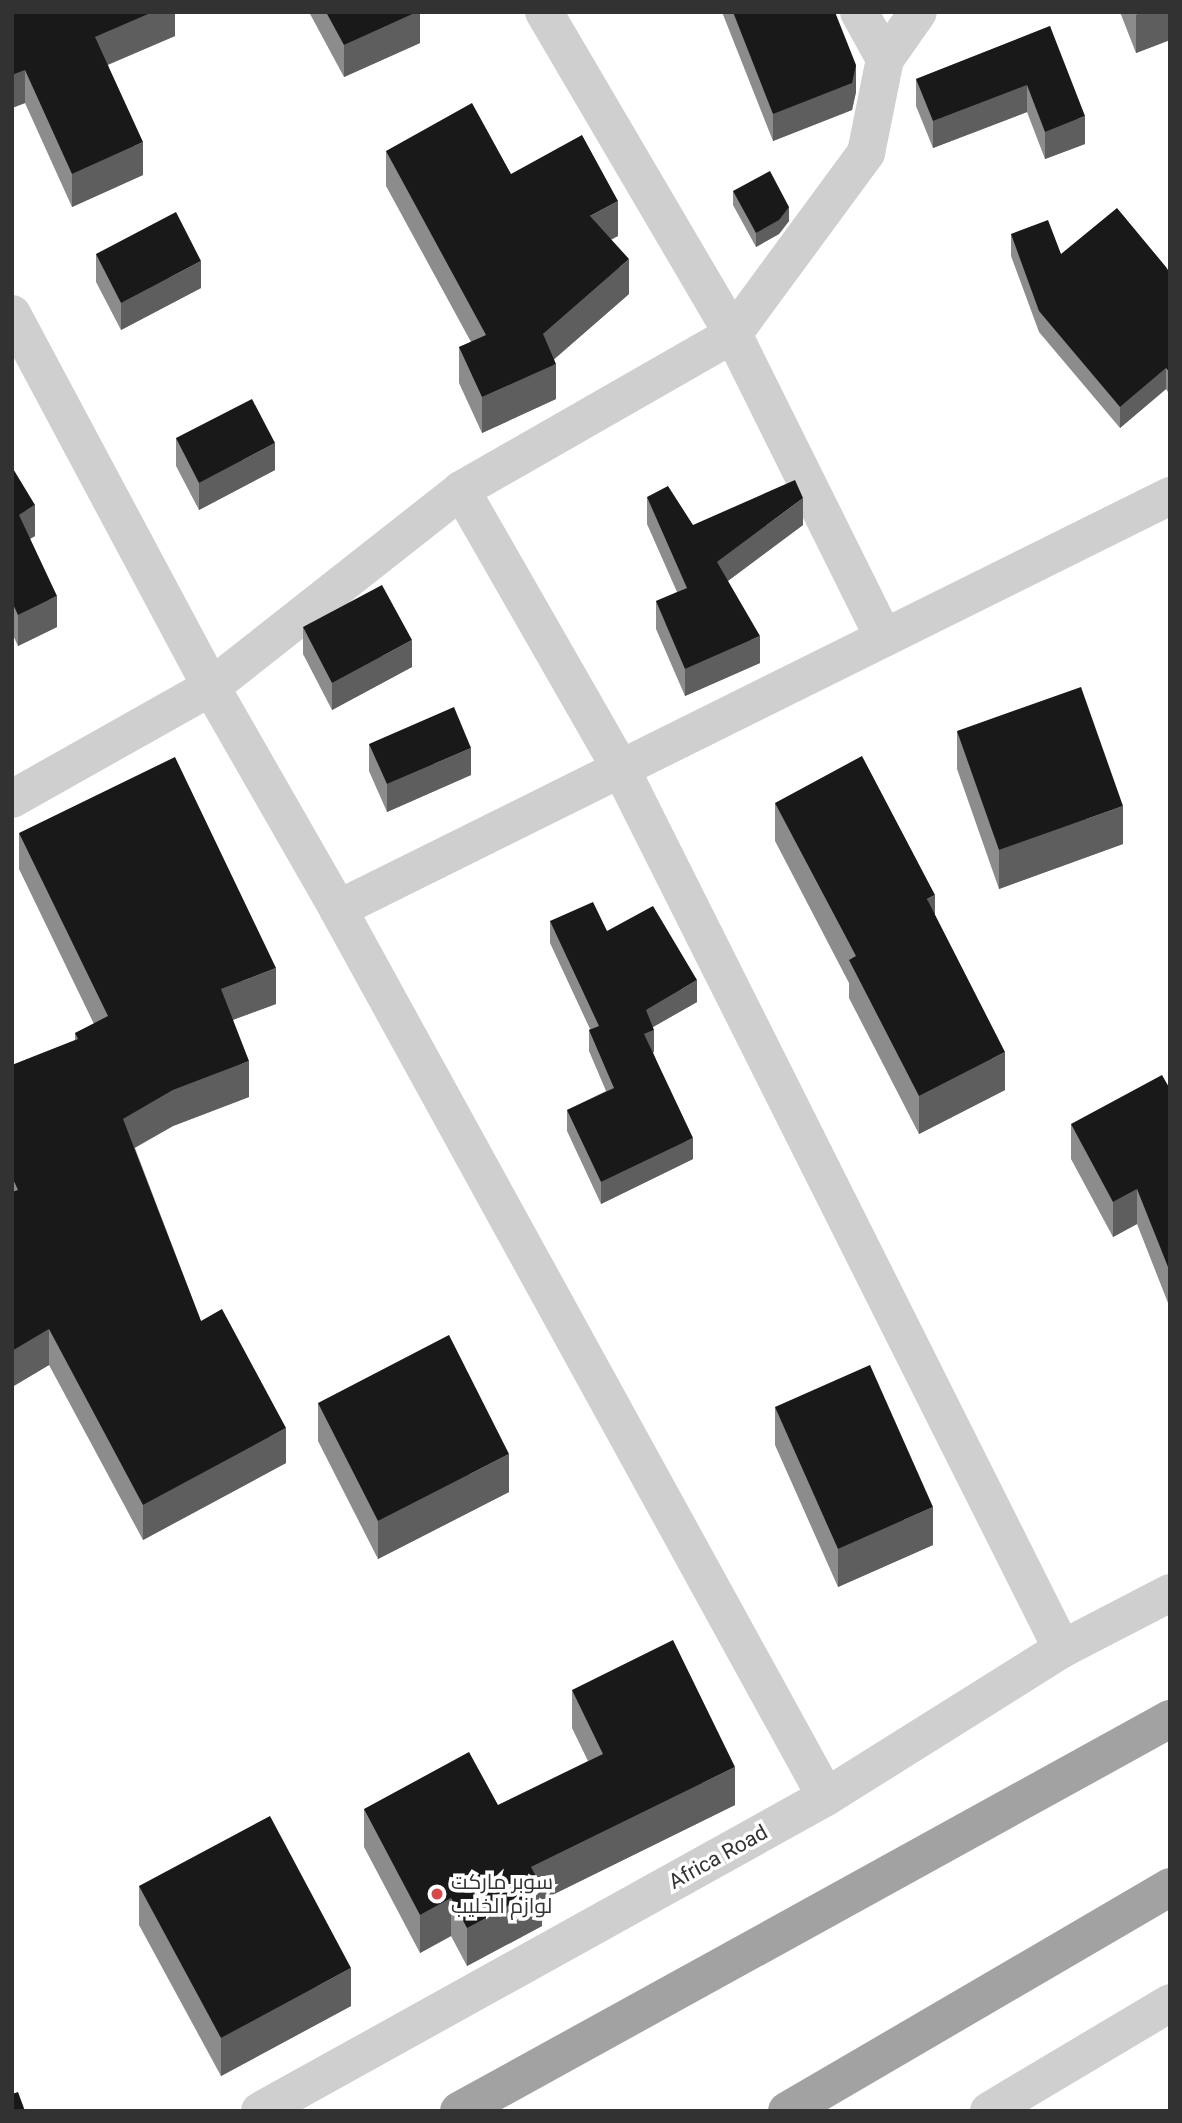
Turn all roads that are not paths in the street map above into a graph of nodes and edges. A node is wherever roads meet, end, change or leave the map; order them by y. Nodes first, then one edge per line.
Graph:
1 (544, 12) edge
2 (859, 12) edge
3 (918, 12) edge
4 (885, 59) junction
5 (12, 314) edge
6 (733, 334) junction
7 (461, 491) junction
8 (1170, 496) edge
9 (884, 638) junction
10 (211, 687) junction
11 (622, 771) junction
12 (12, 799) edge
13 (338, 909) junction
14 (1170, 1593) edge
15 (1062, 1649) junction
16 (1170, 1719) edge
17 (826, 1797) junction
18 (1170, 1887) edge
19 (1170, 2003) edge
20 (260, 2111) edge
21 (459, 2111) edge
22 (787, 2111) edge
23 (989, 2111) edge

1 - 6 street
2 - 4 street
3 - 4 street
4 - 6 street
5 - 10 street
6 - 7 street
6 - 9 street
7 - 10 street
7 - 11 street
8 - 9 street
9 - 11 street
10 - 12 street
10 - 13 street
11 - 13 street
11 - 15 street
13 - 17 street
14 - 15 street, Africa Road
15 - 17 street, Africa Road
16 - 21 highway
17 - 20 street, Africa Road
18 - 22 highway
19 - 23 street

